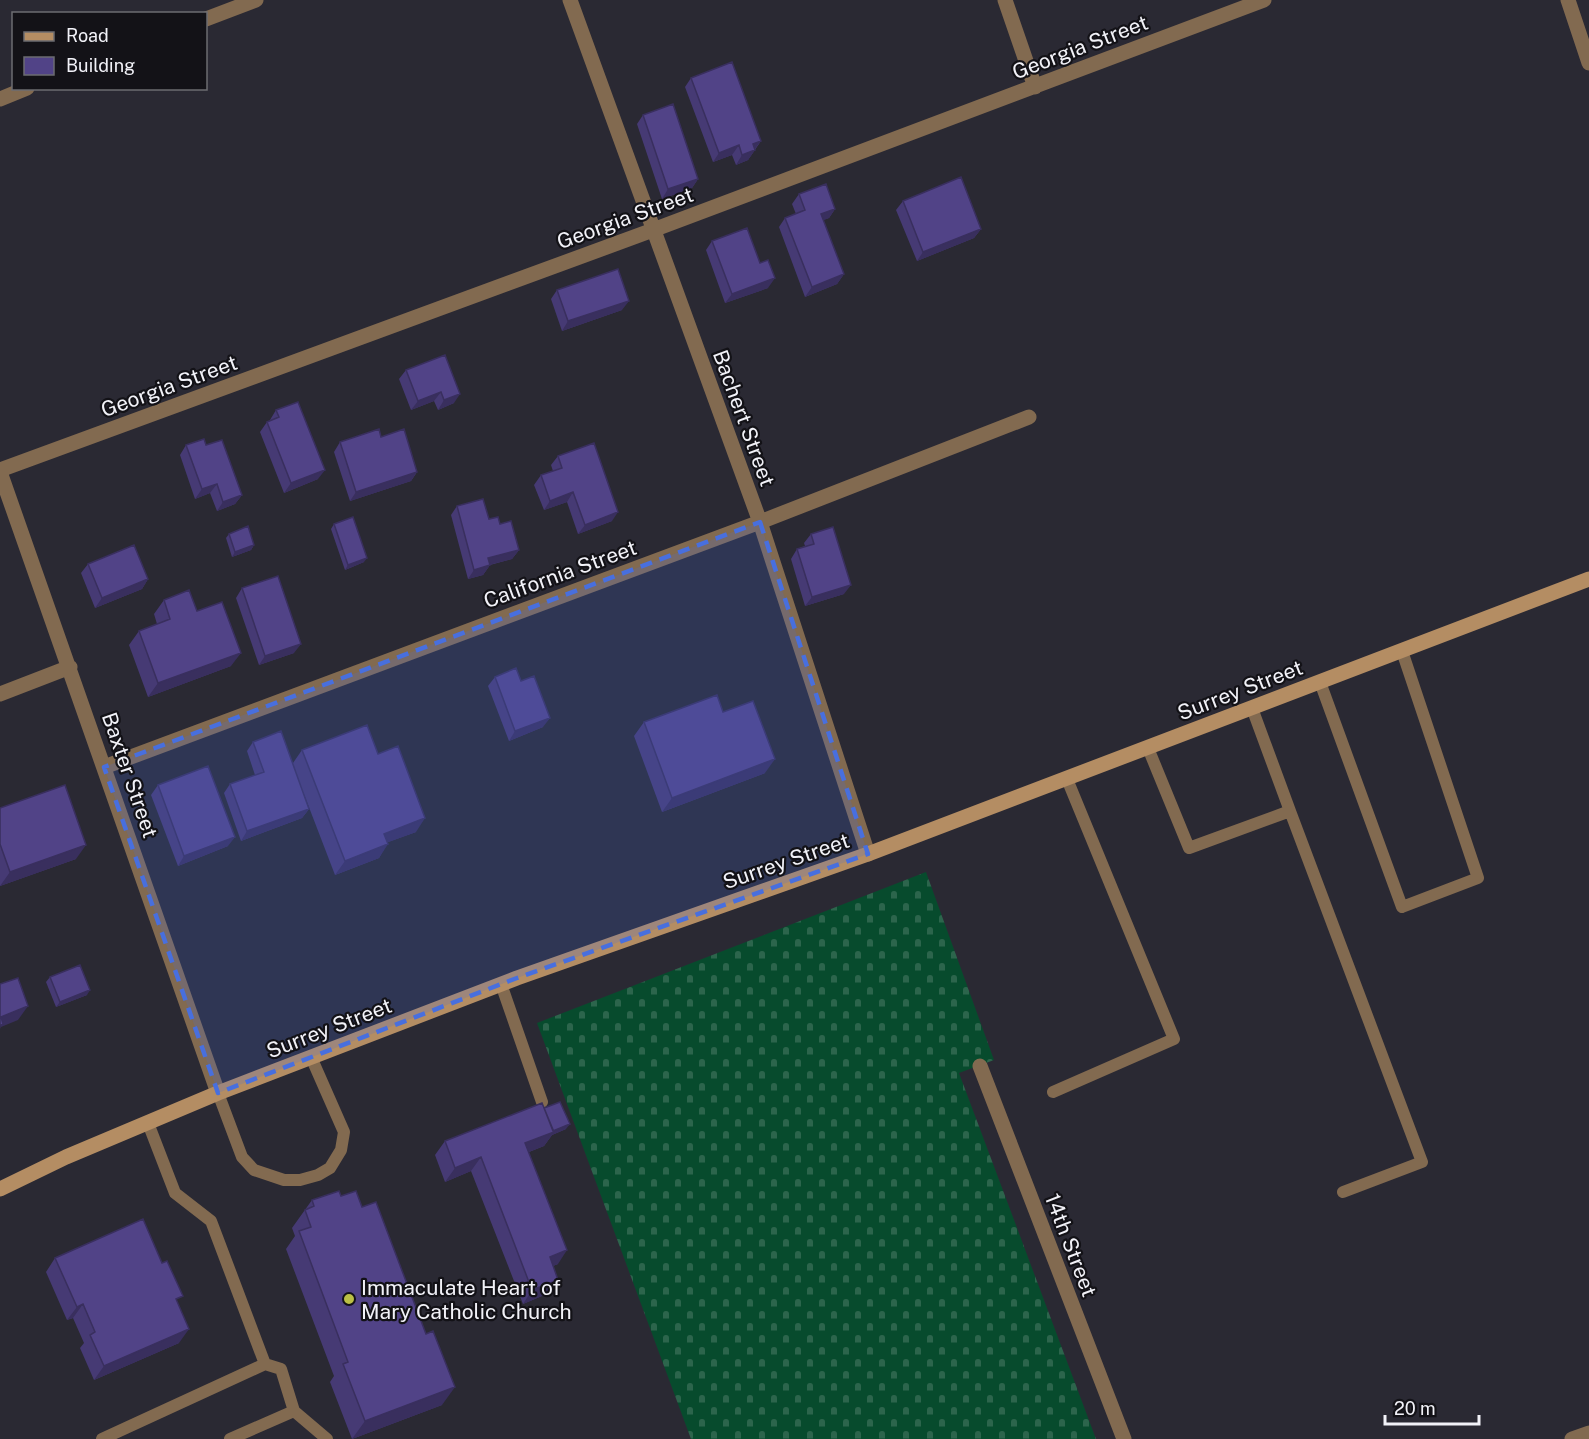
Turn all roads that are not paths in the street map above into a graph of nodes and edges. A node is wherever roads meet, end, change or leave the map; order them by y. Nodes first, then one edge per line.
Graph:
1 (256, 0) edge
2 (570, 0) edge
3 (1005, 0) edge
4 (1264, 0) edge
5 (1568, 0) edge
6 (207, 19) edge
7 (1589, 63) edge
8 (1035, 87) junction
9 (22, 90) edge
10 (0, 99) edge
11 (653, 230) junction
12 (1029, 417) dead end
13 (0, 472) edge
14 (760, 522) junction
15 (1589, 579) edge
16 (1402, 651) junction
17 (70, 667) junction
18 (1320, 682) junction
19 (0, 694) edge
20 (1252, 708) junction
21 (1148, 748) junction
22 (104, 767) junction
23 (1067, 778) junction
24 (1290, 811) junction
25 (868, 854) junction
26 (501, 984) junction
27 (311, 1057) junction
28 (980, 1066) dead end
29 (1053, 1092) dead end
30 (218, 1093) junction
31 (542, 1102) edge
32 (148, 1123) junction
33 (0, 1189) edge
34 (1343, 1192) dead end
35 (265, 1364) junction
36 (294, 1411) junction
37 (1589, 1433) edge
38 (102, 1439) edge
39 (230, 1439) edge
40 (327, 1439) edge
41 (1124, 1439) edge
42 (1572, 1439) edge

1 - 6 street
2 - 11 street, Bachert Street
3 - 8 street
4 - 8 street, Georgia Street
5 - 7 street
8 - 11 street, Georgia Street
9 - 10 street
11 - 13 street, Georgia Street
11 - 14 street, Bachert Street
12 - 14 street, California Street
13 - 17 street, Baxter Street
14 - 22 street, California Street
14 - 25 street, Bachert Street
15 - 16 street, Surrey Street
16 - 18 street, Surrey Street
16 - 18 lane
17 - 19 street
17 - 22 street, Baxter Street
18 - 20 street, Surrey Street
20 - 21 street, Surrey Street
20 - 24 lane
21 - 23 street, Surrey Street
21 - 24 lane
22 - 30 street, Baxter Street
23 - 25 street, Surrey Street
23 - 29 lane
24 - 34 lane
25 - 26 street, Surrey Street
26 - 27 street, Surrey Street
26 - 31 lane
27 - 30 street, Surrey Street
27 - 30 lane
28 - 41 street, 14th Street
30 - 32 street, Surrey Street
32 - 33 street, Surrey Street
32 - 35 lane
35 - 36 lane
35 - 38 lane
36 - 39 lane
36 - 40 lane
37 - 42 street

